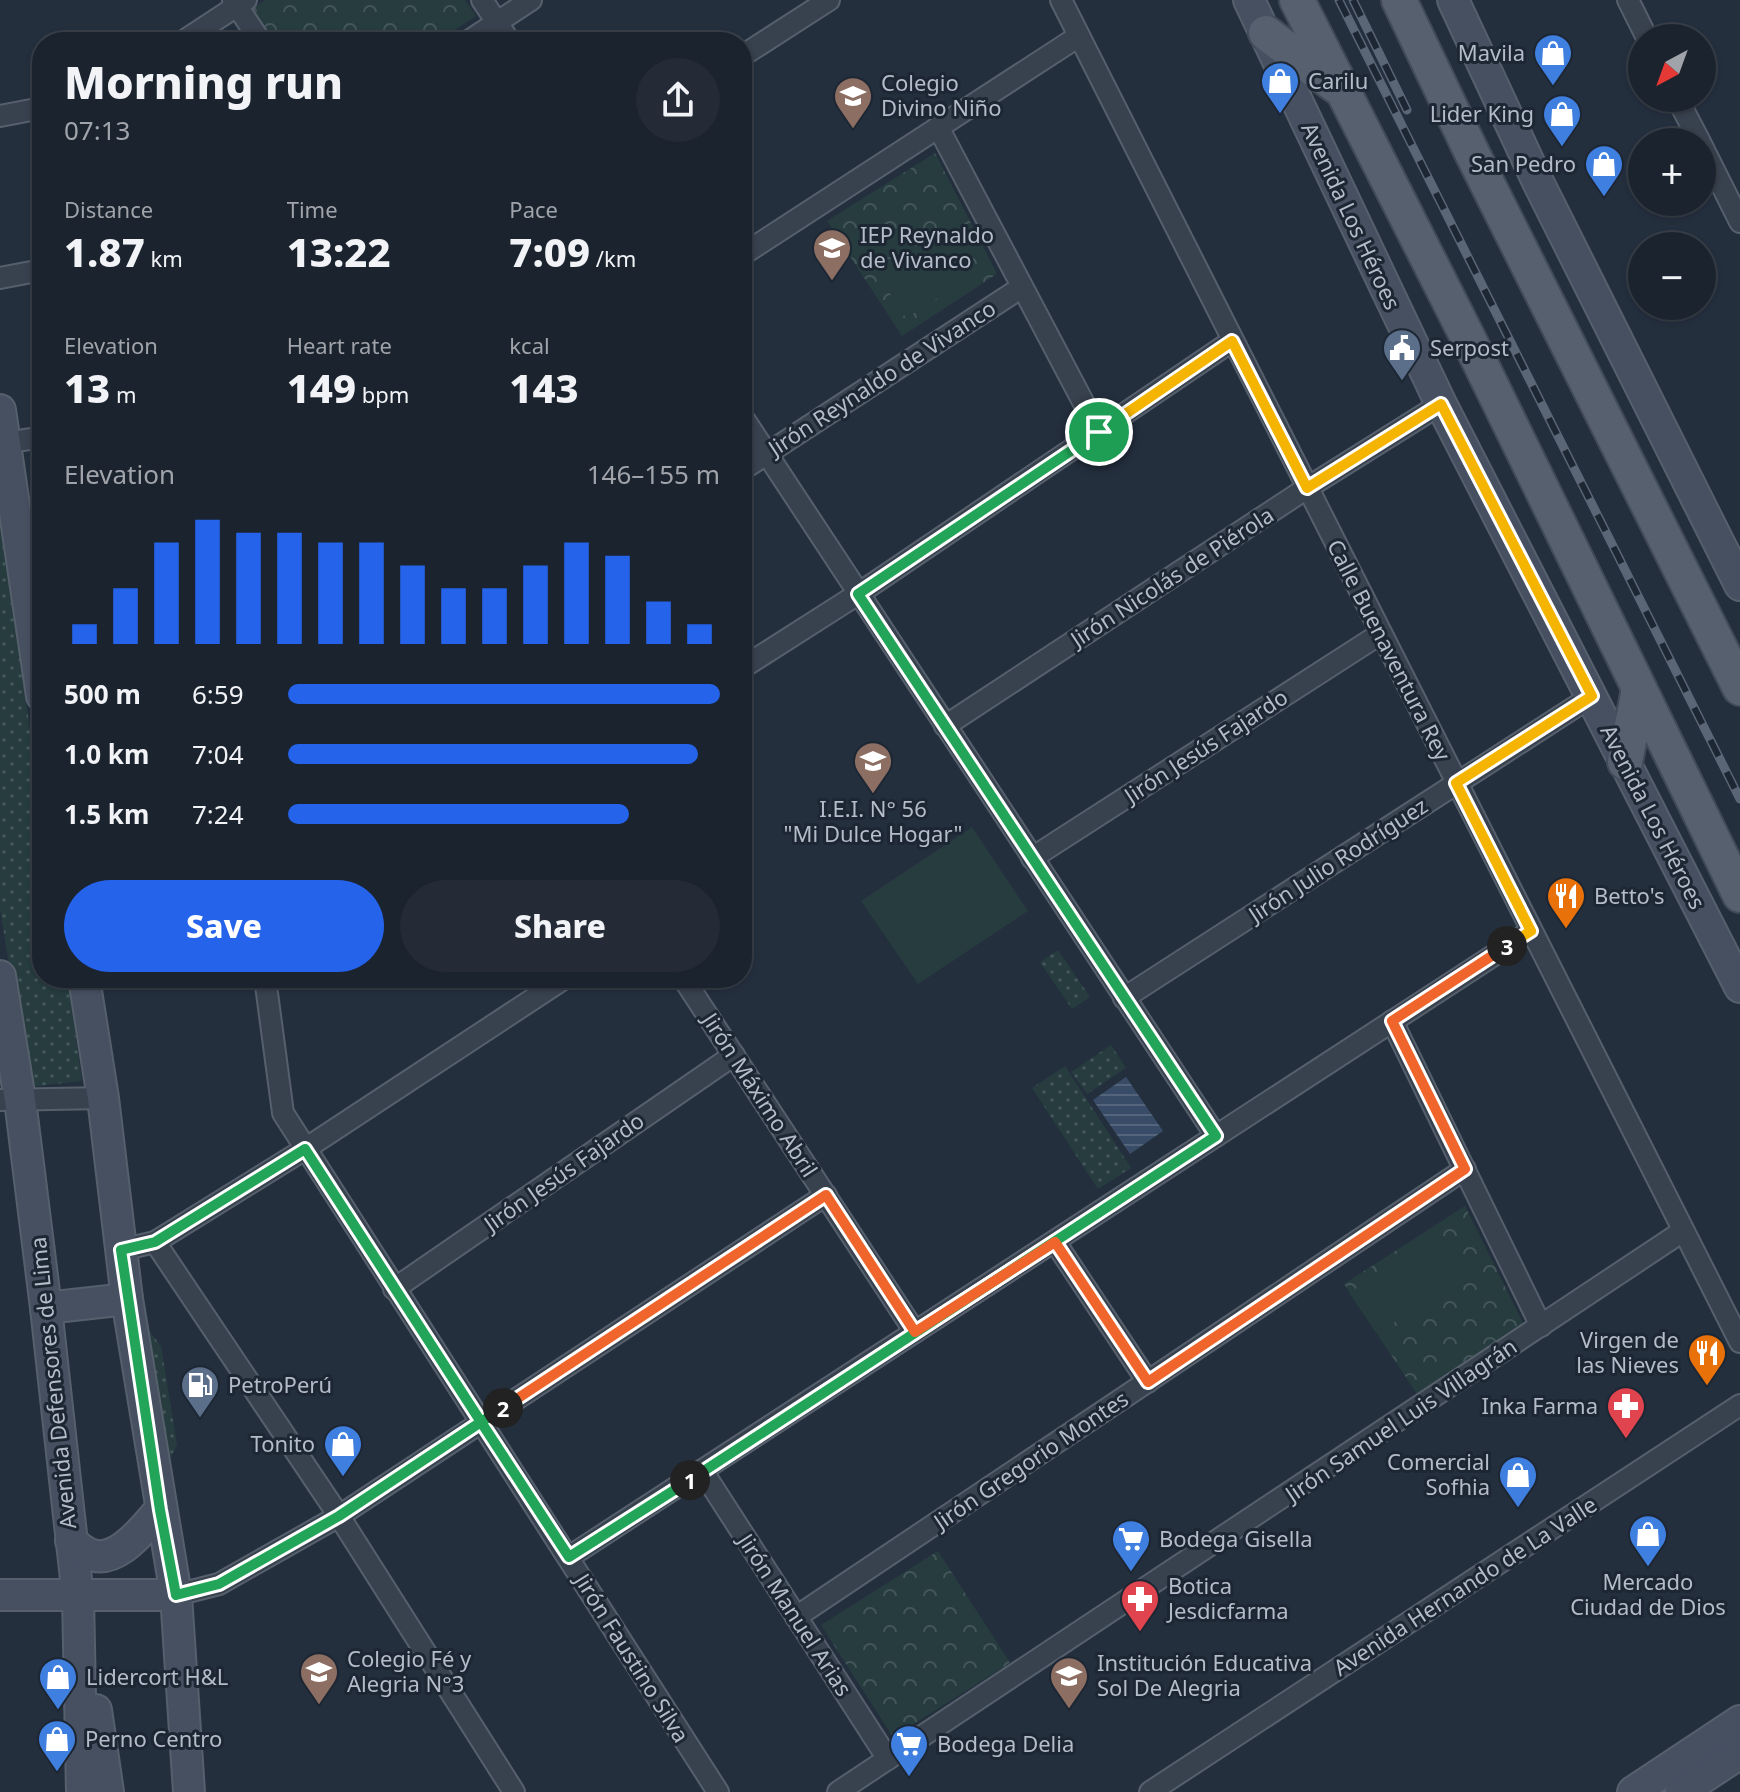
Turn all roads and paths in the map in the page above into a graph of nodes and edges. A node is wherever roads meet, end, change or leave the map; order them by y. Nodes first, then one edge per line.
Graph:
1 (482, 0) edge
2 (531, 0) edge
3 (829, 0) edge
4 (1061, 0) edge
5 (1249, 0) edge
6 (1297, 0) edge
7 (1399, 0) edge
8 (1453, 0) edge
9 (1628, 0) edge
10 (239, 2) edge
11 (496, 23) junction
12 (1640, 24) edge
13 (196, 32) edge
14 (256, 32) edge
15 (482, 32) edge
16 (503, 32) edge
17 (1266, 33) junction
18 (1079, 36) junction
19 (752, 50) edge
20 (1344, 92) junction
21 (32, 110) edge
22 (0, 116) edge
23 (938, 127) junction
24 (1716, 174) edge
25 (1740, 222) edge
26 (752, 248) edge
27 (32, 272) edge
28 (0, 278) edge
29 (1022, 287) junction
30 (1232, 341) junction
31 (1441, 404) junction
32 (0, 410) edge
33 (752, 432) edge
34 (1099, 432) junction
35 (32, 439) edge
36 (6, 443) junction
37 (766, 454) junction
38 (752, 463) edge
39 (1307, 488) junction
40 (1740, 585) edge
41 (858, 594) junction
42 (32, 626) edge
43 (1380, 634) junction
44 (752, 662) edge
45 (1740, 688) edge
46 (1639, 689) junction
47 (1592, 696) junction
48 (945, 726) junction
49 (1625, 762) junction
50 (1456, 783) junction
51 (1032, 858) junction
52 (1740, 895) edge
53 (1531, 931) junction
54 (0, 976) edge
55 (1740, 987) edge
56 (86, 988) edge
57 (266, 988) edge
58 (550, 988) edge
59 (690, 988) edge
60 (1124, 998) junction
61 (1392, 1021) junction
62 (734, 1055) junction
63 (103, 1098) junction
64 (10, 1100) edge
65 (1216, 1136) junction
66 (305, 1149) junction
67 (1465, 1169) junction
68 (826, 1195) junction
69 (1683, 1231) junction
70 (155, 1242) junction
71 (1055, 1242) junction
72 (121, 1250) junction
73 (394, 1289) junction
74 (127, 1299) junction
75 (46, 1308) junction
76 (1541, 1326) junction
77 (915, 1332) junction
78 (1740, 1342) edge
79 (1148, 1382) junction
80 (1740, 1405) edge
81 (481, 1422) junction
82 (703, 1472) junction
83 (160, 1510) junction
84 (339, 1516) junction
85 (71, 1541) junction
86 (569, 1557) junction
87 (0, 1595) edge
88 (176, 1595) junction
89 (78, 1597) junction
90 (796, 1617) junction
91 (182, 1688) junction
92 (1740, 1721) edge
93 (1740, 1753) edge
94 (888, 1759) junction
95 (82, 1792) edge
96 (108, 1792) edge
97 (182, 1792) edge
98 (189, 1792) edge
99 (514, 1792) edge
100 (718, 1792) edge
101 (838, 1792) edge
102 (1150, 1792) edge
103 (1633, 1792) edge
104 (1681, 1792) edge

1 - 11 street
2 - 11 street
3 - 19 street
4 - 18 street, Calle Buenaventura Rey
5 - 17 main road, Avenida Los Héroes
6 - 20 main road, Avenida Los Héroes
7 - 45 main road
8 - 40 main road
9 - 12 street
10 - 13 street
10 - 14 street
11 - 15 street
11 - 16 street
17 - 20 main road
17 - 31 main road, Avenida Los Héroes
18 - 23 street
18 - 30 street, Calle Buenaventura Rey
20 - 46 main road, Avenida Los Héroes
21 - 22 street
23 - 26 street
23 - 29 street
24 - 25 street
27 - 28 street
29 - 34 street
29 - 37 street, Jirón Reynaldo de Vivanco
30 - 34 street
30 - 39 street, Calle Buenaventura Rey
31 - 39 street, Jirón Nicolás de Piérola
31 - 47 main road, Avenida Los Héroes
32 - 36 main road
33 - 37 street
34 - 41 street
35 - 36 street
36 - 42 main road
37 - 38 street, Jirón Reynaldo de Vivanco
37 - 41 street
39 - 43 street, Calle Buenaventura Rey
39 - 48 street, Jirón Nicolás de Piérola
41 - 44 street
41 - 48 street
43 - 50 street, Calle Buenaventura Rey
43 - 51 street, Jirón Jesús Fajardo
46 - 49 main road
46 - 52 main road, Avenida Los Héroes
47 - 49 main road, Avenida Los Héroes
47 - 50 street, Jirón Julio Rodríguez
48 - 51 street
49 - 55 main road, Avenida Los Héroes
50 - 53 street, Calle Buenaventura Rey
50 - 60 street, Jirón Julio Rodríguez
51 - 60 street
53 - 61 street
53 - 69 street, Calle Buenaventura Rey
54 - 64 main road, Avenida Defensores de Lima
56 - 63 main road
57 - 66 street, Jirón Faustino Silva
58 - 66 street
59 - 62 street, Jirón Máximo Abril
60 - 65 street
61 - 65 street
61 - 67 street
62 - 68 street, Jirón Máximo Abril
62 - 73 street, Jirón Jesús Fajardo
63 - 64 street
63 - 72 main road
64 - 75 main road, Avenida Defensores de Lima
65 - 71 street
66 - 70 street
66 - 73 street, Jirón Faustino Silva
67 - 76 street
67 - 79 street, Jirón Gregorio Montes
68 - 77 street, Jirón Máximo Abril
68 - 81 street
69 - 76 street, Jirón Samuel Luis Villagrán
69 - 78 street, Calle Buenaventura Rey
70 - 72 street
70 - 84 street
71 - 77 street
71 - 79 street
72 - 74 main road
73 - 81 street, Jirón Faustino Silva
74 - 75 main road
74 - 83 main road
75 - 85 main road, Avenida Defensores de Lima
76 - 94 street, Jirón Samuel Luis Villagrán
77 - 82 street
79 - 90 street, Jirón Gregorio Montes
80 - 102 street, Avenida Hernando de La Valle
81 - 84 street
81 - 86 street, Jirón Faustino Silva
82 - 86 street
82 - 90 street, Jirón Manuel Arias
83 - 85 main road
83 - 88 main road
84 - 88 street
84 - 99 street
85 - 89 main road, Avenida Defensores de Lima
86 - 100 street, Jirón Faustino Silva
87 - 89 main road
88 - 89 main road
88 - 91 main road
89 - 95 main road, Avenida Defensores de Lima
89 - 96 main road
90 - 94 street, Jirón Manuel Arias
91 - 97 main road
91 - 98 main road
92 - 103 main road
93 - 104 main road
94 - 101 street, Jirón Samuel Luis Villagrán

